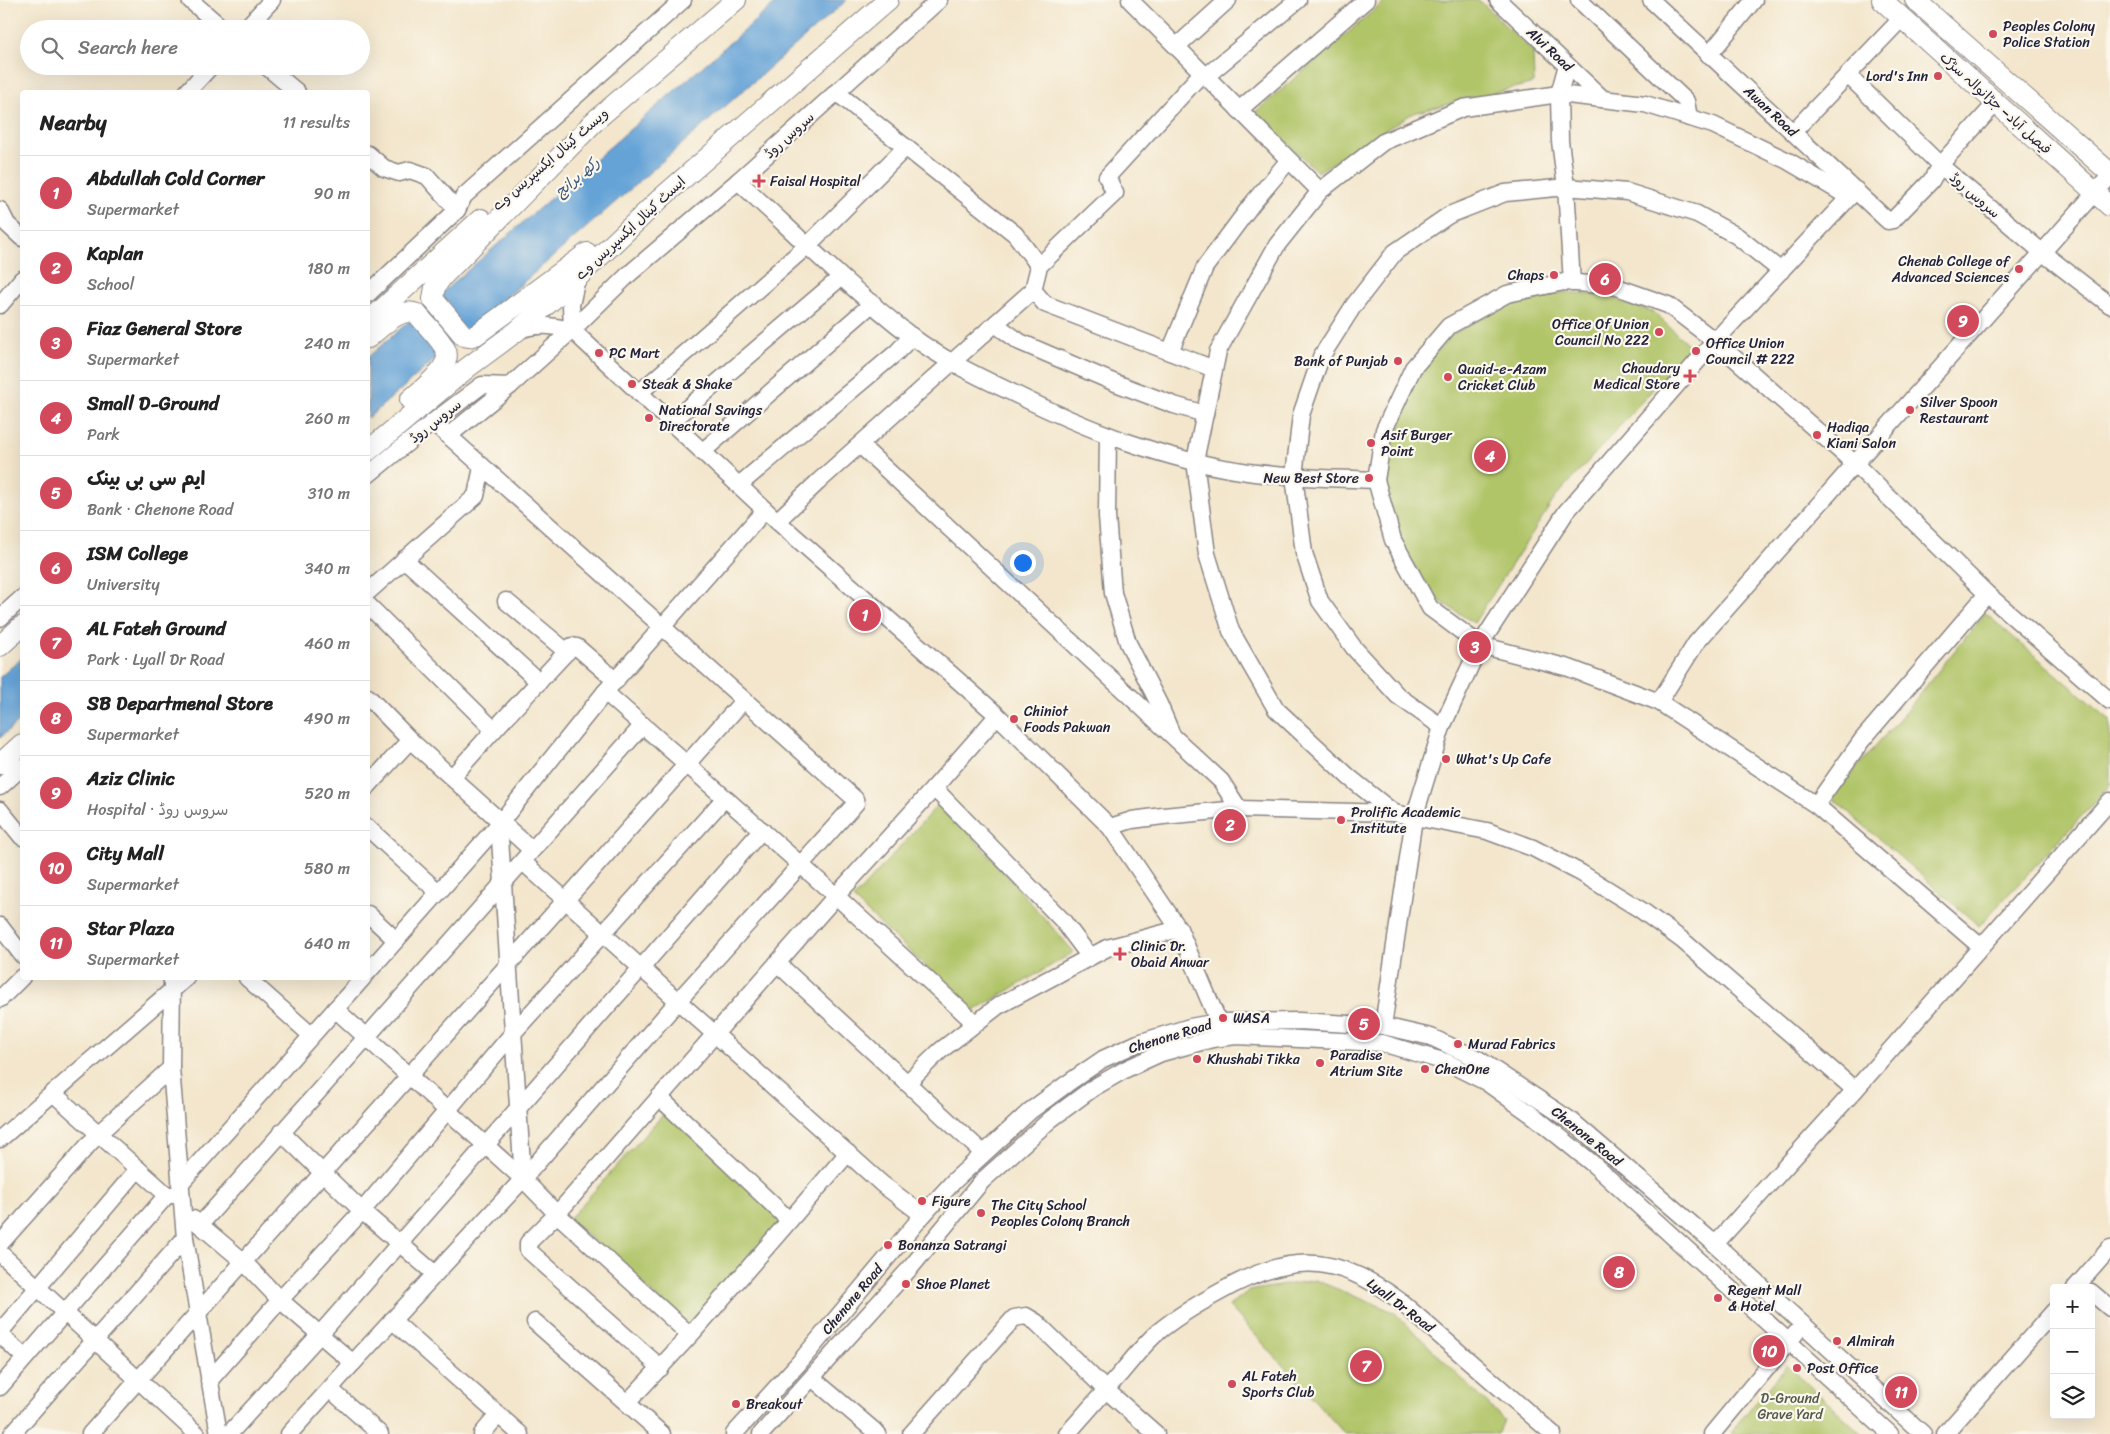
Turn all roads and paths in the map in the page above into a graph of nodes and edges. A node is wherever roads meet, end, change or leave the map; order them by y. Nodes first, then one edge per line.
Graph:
1 (190, 0) edge
2 (272, 0) edge
3 (683, 0) edge
4 (736, 0) edge
5 (888, 0) edge
6 (939, 0) edge
7 (1130, 0) edge
8 (1228, 0) edge
9 (1298, 0) edge
10 (1366, 0) edge
11 (1498, 0) edge
12 (1579, 0) edge
13 (1651, 0) edge
14 (1754, 0) edge
15 (1882, 0) edge
16 (1915, 0) edge
17 (1902, 18) junction
18 (213, 20) edge
19 (253, 20) edge
20 (1177, 46) junction
21 (1710, 55) junction
22 (1567, 65) junction
23 (203, 75) edge
24 (277, 75) edge
25 (1204, 75) junction
26 (1848, 76) junction
27 (189, 90) edge
28 (295, 90) edge
29 (836, 92) junction
30 (1559, 94) junction
31 (1603, 99) junction
32 (1995, 104) junction
33 (1239, 110) junction
34 (599, 117) junction
35 (1689, 118) junction
36 (1794, 132) junction
37 (906, 147) junction
38 (370, 156) edge
39 (1289, 160) junction
40 (1940, 165) junction
41 (2110, 174) edge
42 (738, 181) junction
43 (1566, 187) junction
44 (1320, 191) junction
45 (1853, 193) junction
46 (660, 199) junction
47 (2103, 200) edge
48 (457, 210) junction
49 (1, 218) edge
50 (20, 236) edge
51 (808, 245) junction
52 (2043, 253) junction
53 (1039, 266) junction
54 (1782, 270) junction
55 (577, 278) junction
56 (840, 278) junction
57 (20, 280) edge
58 (1572, 283) junction
59 (1033, 290) junction
60 (370, 292) edge
61 (872, 303) junction
62 (0, 305) edge
63 (2110, 305) edge
64 (370, 320) edge
65 (995, 324) junction
66 (572, 330) junction
67 (517, 331) junction
68 (370, 336) edge
69 (912, 336) junction
70 (1715, 341) junction
71 (1170, 352) junction
72 (954, 363) junction
73 (1214, 369) junction
74 (510, 386) junction
75 (640, 393) junction
76 (1205, 414) junction
77 (433, 422) junction
78 (671, 422) junction
79 (1108, 435) junction
80 (448, 436) junction
81 (370, 440) edge
82 (860, 445) junction
83 (370, 449) edge
84 (702, 452) junction
85 (1195, 461) junction
86 (1854, 463) junction
87 (482, 467) junction
88 (370, 473) edge
89 (1294, 476) junction
90 (1376, 480) junction
91 (739, 485) junction
92 (765, 510) junction
93 (777, 521) junction
94 (404, 559) junction
95 (370, 590) edge
96 (1987, 594) junction
97 (20, 600) edge
98 (506, 601) dead end
99 (370, 607) edge
100 (0, 618) edge
101 (662, 627) junction
102 (20, 628) edge
103 (1480, 645) junction
104 (0, 646) edge
105 (567, 652) junction
106 (539, 682) junction
107 (611, 687) junction
108 (370, 698) edge
109 (743, 701) junction
110 (2110, 701) edge
111 (1659, 702) junction
112 (998, 716) junction
113 (643, 725) junction
114 (1442, 727) junction
115 (494, 730) junction
116 (1173, 736) junction
117 (410, 740) junction
118 (20, 746) edge
119 (0, 764) edge
120 (687, 764) junction
121 (20, 769) edge
122 (452, 777) junction
123 (370, 784) edge
124 (0, 787) edge
125 (934, 788) junction
126 (724, 799) junction
127 (2110, 801) edge
128 (1816, 805) junction
129 (1240, 809) junction
130 (0, 810) edge
131 (1394, 813) junction
132 (1414, 818) junction
133 (500, 823) junction
134 (1110, 827) junction
135 (370, 830) edge
136 (762, 830) junction
137 (20, 835) edge
138 (528, 856) junction
139 (801, 865) junction
140 (503, 884) junction
141 (438, 892) junction
142 (836, 896) junction
143 (565, 900) junction
144 (370, 916) edge
145 (0, 926) edge
146 (1179, 929) junction
147 (602, 934) junction
148 (396, 940) junction
149 (1981, 947) junction
150 (20, 952) edge
151 (1090, 957) junction
152 (777, 963) junction
153 (508, 964) junction
154 (641, 968) junction
155 (370, 970) edge
156 (20, 979) edge
157 (249, 980) edge
158 (361, 980) edge
159 (172, 984) edge
160 (0, 999) edge
161 (678, 1001) junction
162 (335, 1009) junction
163 (975, 1023) junction
164 (1383, 1026) junction
165 (1221, 1029) junction
166 (514, 1032) junction
167 (714, 1034) junction
168 (311, 1035) junction
169 (366, 1037) junction
170 (171, 1068) junction
171 (408, 1075) junction
172 (907, 1083) junction
173 (1855, 1090) junction
174 (53, 1093) junction
175 (659, 1097) junction
176 (518, 1107) junction
177 (447, 1112) junction
178 (281, 1132) junction
179 (99, 1133) junction
180 (0, 1139) edge
181 (486, 1145) junction
182 (848, 1153) junction
183 (983, 1153) junction
184 (138, 1170) junction
185 (322, 1172) junction
186 (523, 1179) junction
187 (176, 1191) junction
188 (362, 1211) junction
189 (183, 1212) junction
190 (557, 1214) junction
191 (923, 1214) junction
192 (790, 1220) junction
193 (200, 1225) junction
194 (185, 1238) junction
195 (400, 1243) junction
196 (0, 1244) edge
197 (1715, 1244) junction
198 (2110, 1248) edge
199 (0, 1253) edge
200 (243, 1261) junction
201 (435, 1274) junction
202 (2085, 1284) edge
203 (38, 1288) junction
204 (2095, 1296) edge
205 (280, 1300) junction
206 (2110, 1308) edge
207 (65, 1313) junction
208 (197, 1313) junction
209 (2050, 1316) edge
210 (392, 1320) junction
211 (535, 1322) dead end
212 (1804, 1324) junction
213 (0, 1333) edge
214 (321, 1333) junction
215 (690, 1335) junction
216 (95, 1340) junction
217 (1789, 1341) junction
218 (25, 1358) junction
219 (353, 1363) junction
220 (661, 1368) junction
221 (812, 1378) junction
222 (138, 1379) junction
223 (209, 1381) junction
224 (0, 1386) edge
225 (330, 1389) junction
226 (1106, 1390) junction
227 (627, 1403) junction
228 (498, 1415) junction
229 (16, 1433) edge
230 (90, 1434) edge
231 (197, 1434) edge
232 (219, 1434) edge
233 (229, 1434) edge
234 (290, 1434) edge
235 (380, 1434) edge
236 (482, 1434) edge
237 (520, 1434) edge
238 (662, 1434) edge
239 (734, 1434) edge
240 (762, 1434) edge
241 (878, 1434) edge
242 (911, 1434) edge
243 (1067, 1434) edge
244 (1156, 1434) edge
245 (1553, 1434) edge
246 (1712, 1434) edge
247 (1890, 1434) edge
248 (1923, 1434) edge
249 (1945, 1434) edge

1 - 18 street
2 - 19 street
3 - 48 street
4 - 34 main road, ویسٹ کینال ایکسپریس وے
5 - 46 main road, ایسٹ کینال ایکسپریس وے
6 - 29 street, سروس روڈ
7 - 20 street
8 - 20 street
9 - 25 street
10 - 33 street
11 - 22 street, Alvi Road
12 - 35 street
13 - 21 street, Awan Road
14 - 21 street
15 - 17 main road, فیصل آباد– جڑانوالہ سڑک
16 - 41 main road, فیصل آباد– جڑانوالہ سڑک
17 - 26 street
17 - 32 main road, فیصل آباد– جڑانوالہ سڑک
20 - 25 street
21 - 36 street, Awan Road
22 - 30 street
22 - 31 street, Alvi Road
23 - 27 street
24 - 28 street
25 - 33 street
25 - 53 street
26 - 36 street
26 - 40 street, سروس روڈ
29 - 37 street
29 - 42 street, سروس روڈ
30 - 31 street
30 - 43 street
30 - 44 street
31 - 35 street
32 - 40 street
32 - 47 main road, فیصل آباد– جڑانوالہ سڑک
33 - 39 street
34 - 46 main road
34 - 64 main road, ویسٹ کینال ایکسپریس وے
35 - 45 street
36 - 45 street, Awan Road
37 - 51 street
37 - 53 street
38 - 48 street
39 - 44 street
39 - 71 street
40 - 45 street, Awan Road
40 - 52 street, سروس روڈ
41 - 47 street
42 - 51 street
42 - 66 street, سروس روڈ
43 - 54 street
43 - 58 street
43 - 89 street
44 - 73 street
45 - 54 street
46 - 55 main road, ایسٹ کینال ایکسپریس وے
47 - 52 street
48 - 60 street
49 - 50 street
51 - 56 street
51 - 75 street
52 - 63 street, سروس روڈ
52 - 86 street
53 - 59 street
54 - 70 street
55 - 66 street
55 - 67 main road, ایسٹ کینال ایکسپریس وے
56 - 61 street
56 - 78 street
57 - 62 street
58 - 70 street
58 - 90 street
59 - 65 street
59 - 71 street
61 - 69 street
61 - 84 street
65 - 72 street
65 - 76 street
66 - 67 street
66 - 74 street, سروس روڈ
66 - 75 street
67 - 83 main road, ایسٹ کینال ایکسپریس وے
68 - 81 main road
69 - 72 street
69 - 91 street
70 - 86 street
70 - 103 street
71 - 73 street
72 - 79 street
72 - 82 street
73 - 76 street
74 - 77 street, سروس روڈ
74 - 80 street, سروس روڈ
75 - 78 street
76 - 85 street
77 - 80 street
77 - 88 street, سروس روڈ
78 - 84 street
79 - 85 street
79 - 116 street
80 - 87 street
82 - 93 street
82 - 116 street
84 - 91 street
85 - 89 street
85 - 131 street
86 - 96 street
86 - 111 street
87 - 94 street
87 - 101 street
89 - 90 street
89 - 114 street
90 - 103 street
91 - 92 street
92 - 93 street
92 - 101 street
93 - 112 street
94 - 95 street
94 - 106 street
96 - 110 street
96 - 128 street
97 - 100 street
98 - 105 street
99 - 115 street
101 - 107 street
101 - 109 street
102 - 104 main road
103 - 111 street
103 - 114 street
105 - 106 street
105 - 107 street
106 - 115 street
107 - 113 street
107 - 133 street
108 - 117 street
109 - 120 street
109 - 139 street
111 - 128 street
112 - 125 street
112 - 134 street
113 - 120 street
113 - 138 street
114 - 132 street
115 - 122 street
116 - 129 street
117 - 122 street
117 - 123 street
118 - 119 main road
120 - 126 street
120 - 143 street
121 - 124 street
122 - 133 street
125 - 142 street
125 - 151 street
126 - 136 street
126 - 147 street
127 - 149 street
128 - 149 street
129 - 131 street
129 - 134 street
130 - 137 street
131 - 132 street
132 - 164 street
132 - 173 street
133 - 138 street
133 - 140 street
133 - 141 street
134 - 146 street
135 - 141 street
136 - 139 street
136 - 154 street
138 - 140 street
138 - 143 street
139 - 142 street
139 - 161 street
140 - 153 street
140 - 169 street
141 - 148 street
142 - 152 street
142 - 163 street
143 - 147 street
143 - 153 street
144 - 148 street
145 - 150 street
146 - 151 street
146 - 165 street
147 - 154 street
147 - 166 street
148 - 155 street
149 - 173 street
151 - 163 street
152 - 167 street
152 - 172 street
153 - 166 street
153 - 171 street
154 - 161 street
154 - 176 street
156 - 160 street
157 - 168 street
158 - 162 street
159 - 170 street
159 - 174 street
161 - 167 street
161 - 186 street
162 - 168 street
162 - 169 street
163 - 172 street
164 - 165 street, Chenone Road
164 - 197 street, Chenone Road
165 - 183 street, Chenone Road
165 - 217 street, Chenone Road
165 - 221 street, Chenone Road
166 - 176 street
166 - 177 street
167 - 175 street
167 - 182 street
168 - 187 street
169 - 171 street
169 - 178 street
170 - 179 street
170 - 187 street
171 - 177 street
171 - 185 street
172 - 183 street
173 - 197 street
174 - 179 street
174 - 180 street
175 - 190 street
175 - 192 street
176 - 181 street
176 - 186 street
177 - 181 street
177 - 188 street
178 - 185 street
178 - 193 street
179 - 184 street
179 - 196 street
181 - 186 street
181 - 195 street
182 - 191 street
182 - 192 street
183 - 191 street, Chenone Road
184 - 187 street
184 - 203 street
185 - 188 street
185 - 200 street
186 - 190 street
186 - 201 street
187 - 189 street
187 - 207 street
188 - 195 street
188 - 205 street
189 - 193 street
189 - 194 street
190 - 215 street
190 - 220 street
191 - 239 street, Chenone Road
192 - 215 street
193 - 200 street
194 - 208 street
194 - 216 street
195 - 201 street
195 - 214 street
197 - 212 street, Chenone Road
198 - 202 street
199 - 203 street
200 - 205 street
200 - 208 street
201 - 210 street
203 - 207 street
203 - 213 street
204 - 206 street
205 - 214 street
205 - 223 street
207 - 216 street
207 - 218 street
208 - 222 street
208 - 223 street
209 - 249 street
210 - 219 street
210 - 228 street
211 - 227 street
212 - 217 street
212 - 248 street, Chenone Road
213 - 218 street
214 - 219 street
214 - 233 street
215 - 220 street
216 - 222 street
216 - 229 street
217 - 246 street
217 - 247 street, Chenone Road
218 - 224 street
219 - 225 street
220 - 227 street
221 - 240 street, Chenone Road
221 - 241 street
222 - 230 street
222 - 231 street
223 - 232 street
225 - 234 street
225 - 235 street
226 - 242 street
226 - 243 street, Lyall Dr Road
226 - 244 street
226 - 245 street, Lyall Dr Road
227 - 238 street
228 - 236 street
228 - 237 street

